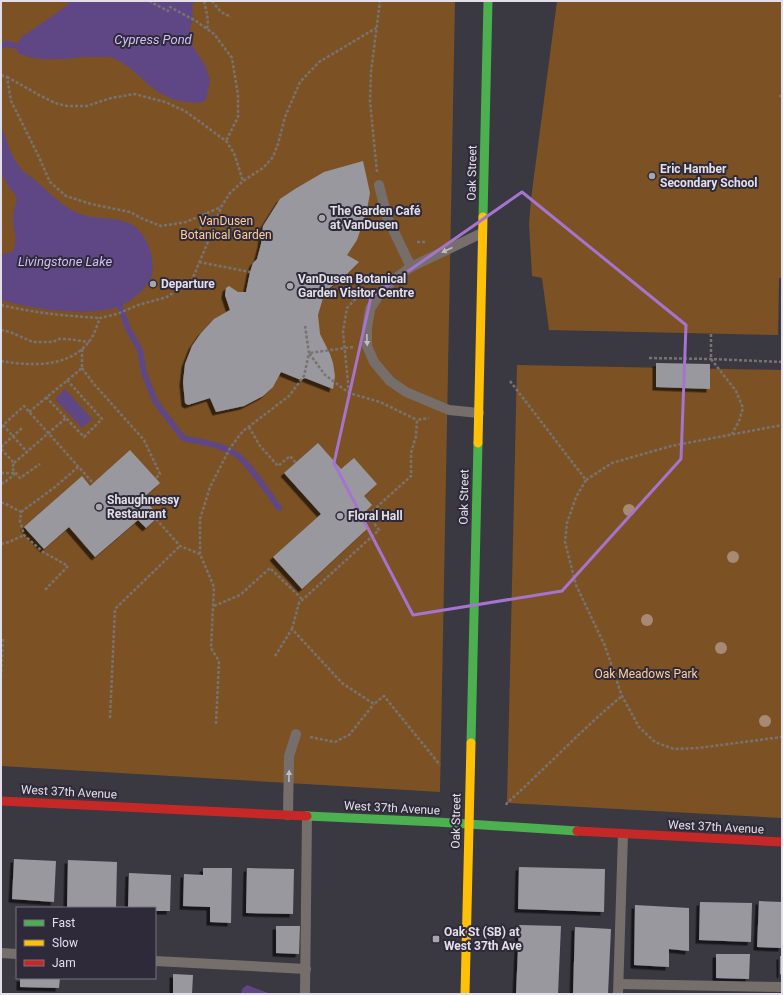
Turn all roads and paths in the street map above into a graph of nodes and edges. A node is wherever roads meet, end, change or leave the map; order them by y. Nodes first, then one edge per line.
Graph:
1 (149, 1) edge
2 (204, 1) edge
3 (212, 1) edge
4 (380, 1) edge
5 (488, 1) edge
6 (230, 17) dead end
7 (376, 28) junction
8 (207, 29) junction
9 (1, 75) edge
10 (7, 77) junction
11 (226, 140) junction
12 (243, 181) junction
13 (379, 185) joint
14 (221, 207) junction
15 (206, 213) junction
16 (482, 233) junction
17 (197, 238) dead end
18 (199, 262) junction
19 (411, 267) junction
20 (250, 272) dead end
21 (1, 305) edge
22 (100, 318) junction
23 (305, 326) dead end
24 (1, 330) edge
25 (711, 334) dead end
26 (89, 342) junction
27 (367, 346) junction
28 (82, 349) junction
29 (309, 353) junction
30 (649, 358) dead end
31 (711, 359) junction
32 (1, 361) edge
33 (782, 362) edge
34 (82, 368) junction
35 (67, 380) junction
36 (510, 381) dead end
37 (46, 397) junction
38 (29, 412) junction
39 (478, 413) junction
40 (66, 418) junction
41 (430, 418) dead end
42 (417, 420) junction
43 (782, 425) edge
44 (2, 426) edge
45 (249, 427) junction
46 (22, 428) dead end
47 (49, 434) junction
48 (731, 434) junction
49 (13, 436) junction
50 (1, 448) edge
51 (27, 452) junction
52 (14, 463) junction
53 (296, 463) dead end
54 (40, 464) dead end
55 (77, 466) junction
56 (1, 473) edge
57 (16, 473) junction
58 (156, 478) dead end
59 (586, 480) junction
60 (1, 482) edge
61 (93, 483) dead end
62 (1, 503) edge
63 (21, 512) junction
64 (156, 519) dead end
65 (24, 535) junction
66 (1, 544) edge
67 (180, 546) junction
68 (200, 554) junction
69 (44, 591) dead end
70 (303, 600) junction
71 (214, 606) junction
72 (292, 629) junction
73 (3, 637) dead end
74 (275, 656) dead end
75 (1, 677) edge
76 (622, 696) junction
77 (374, 704) junction
78 (110, 718) dead end
79 (216, 724) dead end
80 (296, 734) joint
81 (782, 737) edge
82 (440, 766) dead end
83 (1, 801) edge
84 (507, 803) dead end
85 (288, 815) junction
86 (307, 816) junction
87 (468, 825) junction
88 (623, 834) junction
89 (782, 842) edge
90 (1, 953) edge
91 (16, 954) edge
92 (156, 961) edge
93 (306, 969) junction
94 (782, 987) edge
95 (619, 989) edge
96 (305, 994) edge
97 (465, 994) edge

1 - 8 path
2 - 8 path
3 - 6 path
4 - 7 path
5 - 16 main road, Oak Street
7 - 12 path
7 - 13 path
8 - 11 path
9 - 10 path
10 - 11 path
10 - 15 path
11 - 12 path
12 - 14 path
13 - 19 lane
14 - 15 path
14 - 18 path
15 - 17 path
16 -> 19 lane
16 - 39 main road, Oak Street
18 - 20 path
18 - 22 path
19 -> 27 lane
21 - 22 path
22 - 26 path
23 - 29 path
24 - 26 path
25 - 31 path
26 - 28 path
27 - 29 path
27 - 39 lane
28 - 32 path
28 - 34 path
29 - 42 path
29 - 45 path
30 - 31 path
31 - 33 path
31 - 48 path
34 - 35 path
34 - 58 path
35 - 37 path
35 - 40 path
36 - 59 path
37 - 38 path
37 - 40 path
38 - 44 path
38 - 47 path
39 - 87 main road, Oak Street
40 - 47 path
41 - 42 path
42 - 70 path
43 - 48 path
44 - 49 path
45 - 53 path
45 - 68 path
46 - 49 path
47 - 51 path
47 - 55 path
48 - 59 path
49 - 50 path
49 - 51 path
50 - 52 path
51 - 52 path
52 - 57 path
54 - 57 path
55 - 61 path
55 - 63 path
56 - 57 path
57 - 60 path
59 - 76 path
62 - 63 path
63 - 65 path
64 - 67 path
65 - 66 path
65 - 69 path
67 - 68 path
67 - 78 path
68 - 71 path
70 - 71 path
70 - 72 path
71 - 79 path
72 - 74 path
72 - 77 path
73 - 75 path
76 - 81 path
76 - 84 path
77 - 80 path
77 - 82 path
85 -> 80 lane
83 - 85 main road, West 37th Avenue
85 - 86 main road, West 37th Avenue
86 - 87 main road, West 37th Avenue
86 - 93 lane
87 - 88 main road, West 37th Avenue
87 - 97 main road, Oak Street
88 - 89 main road, West 37th Avenue
88 - 95 lane
90 - 91 lane
92 - 93 lane
93 - 96 lane
94 - 95 lane

